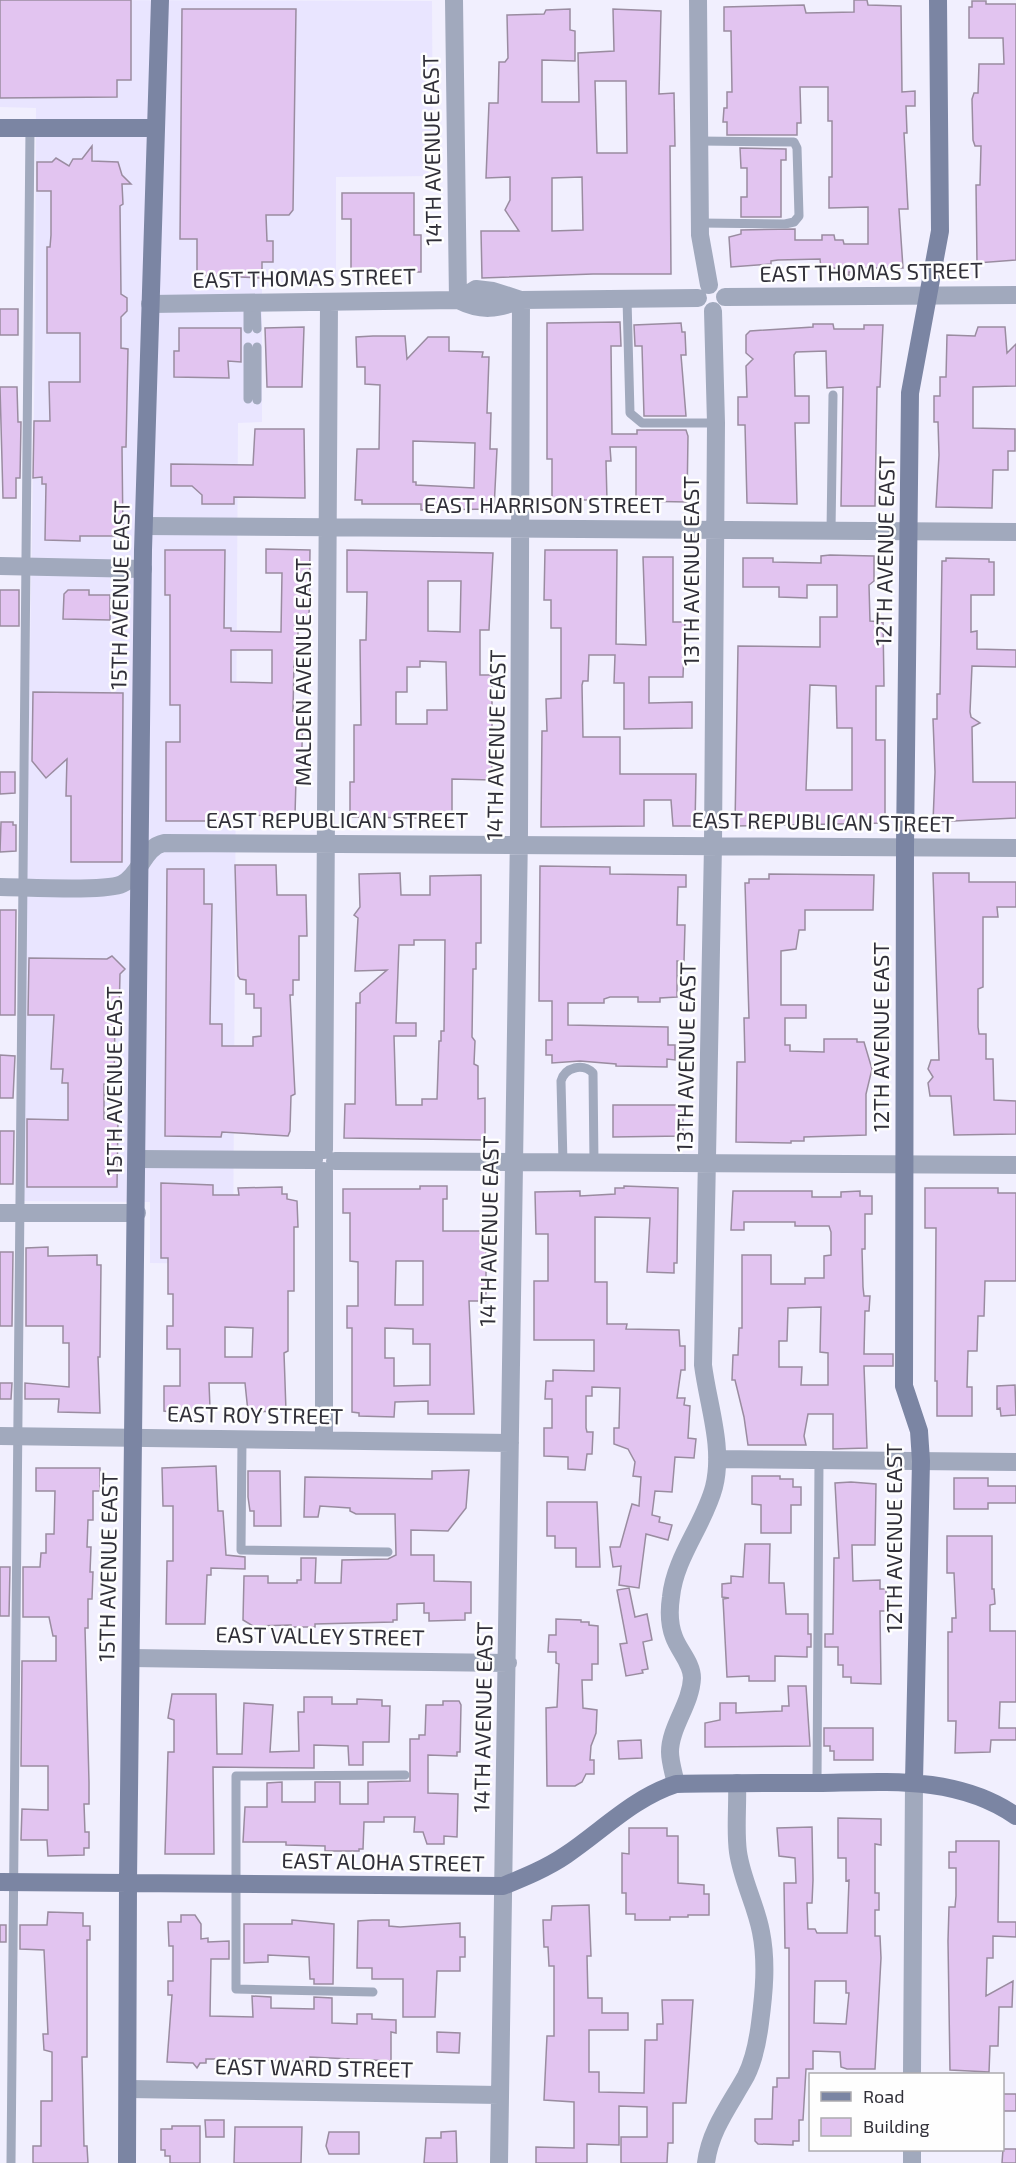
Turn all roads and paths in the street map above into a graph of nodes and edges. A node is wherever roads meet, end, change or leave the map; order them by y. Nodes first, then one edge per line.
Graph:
1 (160, 0) edge
2 (454, 0) edge
3 (698, 0) edge
4 (938, 0) edge
5 (0, 128) edge
6 (30, 128) junction
7 (155, 128) junction
8 (699, 141) junction
9 (700, 223) junction
10 (704, 291) junction
11 (1016, 295) edge
12 (928, 296) junction
13 (726, 297) junction
14 (627, 298) junction
15 (458, 300) junction
16 (521, 300) junction
17 (150, 303) junction
18 (252, 303) junction
19 (329, 303) junction
20 (713, 312) junction
21 (252, 329) dead end
22 (252, 347) dead end
23 (833, 395) dead end
24 (252, 400) dead end
25 (716, 423) junction
26 (144, 526) junction
27 (326, 527) junction
28 (522, 530) junction
29 (716, 531) junction
30 (831, 531) junction
31 (910, 531) junction
32 (1016, 532) edge
33 (0, 566) edge
34 (27, 566) junction
35 (143, 568) junction
36 (519, 844) junction
37 (327, 845) junction
38 (713, 845) junction
39 (905, 847) junction
40 (1016, 848) edge
41 (141, 865) junction
42 (0, 887) edge
43 (23, 887) junction
44 (138, 1159) junction
45 (324, 1160) junction
46 (514, 1163) junction
47 (563, 1163) junction
48 (594, 1163) junction
49 (708, 1164) junction
50 (905, 1165) junction
51 (1016, 1165) edge
52 (9, 1213) edge
53 (137, 1213) junction
54 (9, 1436) edge
55 (134, 1437) junction
56 (242, 1438) junction
57 (324, 1439) junction
58 (510, 1443) junction
59 (717, 1459) junction
60 (819, 1460) junction
61 (921, 1461) junction
62 (1016, 1462) edge
63 (388, 1552) dead end
64 (131, 1658) junction
65 (508, 1663) junction
66 (405, 1775) dead end
67 (914, 1782) junction
68 (817, 1783) junction
69 (676, 1784) junction
70 (737, 1784) junction
71 (1016, 1816) edge
72 (7, 1882) edge
73 (128, 1882) junction
74 (237, 1884) junction
75 (503, 1886) junction
76 (373, 1992) dead end
77 (912, 2073) edge
78 (129, 2089) junction
79 (499, 2095) junction
80 (11, 2163) edge
81 (127, 2163) edge
82 (499, 2163) edge
83 (706, 2163) edge

1 - 7 street, 15TH AVENUE EAST
2 - 15 street, 14TH AVENUE EAST
3 - 8 street
4 - 12 street, 12TH AVENUE EAST
5 - 6 street
6 - 7 street
6 - 34 lane
7 - 17 street, 15TH AVENUE EAST
8 - 9 street
8 - 9 lane
9 - 10 street
10 - 13 street
10 - 14 street, EAST THOMAS STREET
10 - 20 street
11 - 12 street, EAST THOMAS STREET
12 - 13 street, EAST THOMAS STREET
12 - 31 street, 12TH AVENUE EAST
13 - 20 street
14 - 16 street, EAST THOMAS STREET
14 - 25 lane
15 - 16 street, EAST THOMAS STREET
15 - 19 street, EAST THOMAS STREET
16 - 28 street, 14TH AVENUE EAST
17 - 18 street, EAST THOMAS STREET
17 - 26 street, 15TH AVENUE EAST
18 - 19 street, EAST THOMAS STREET
18 - 21 lane
19 - 27 street, MALDEN AVENUE EAST
20 - 25 street, 13TH AVENUE EAST
22 - 24 lane
23 - 30 lane
25 - 29 street, 13TH AVENUE EAST
26 - 27 street, EAST HARRISON STREET
26 - 35 street, 15TH AVENUE EAST
27 - 28 street, EAST HARRISON STREET
27 - 37 street, MALDEN AVENUE EAST
28 - 29 street, EAST HARRISON STREET
28 - 36 street, 14TH AVENUE EAST
29 - 30 street, EAST HARRISON STREET
29 - 38 street, 13TH AVENUE EAST
30 - 31 street, EAST HARRISON STREET
31 - 32 street, EAST HARRISON STREET
31 - 39 street, 12TH AVENUE EAST
33 - 34 street
34 - 35 street
34 - 43 lane
35 - 41 street, 15TH AVENUE EAST
36 - 37 street, EAST REPUBLICAN STREET
36 - 38 street, EAST REPUBLICAN STREET
36 - 46 street, 14TH AVENUE EAST
37 - 41 street, EAST REPUBLICAN STREET
37 - 45 street, MALDEN AVENUE EAST
38 - 39 street, EAST REPUBLICAN STREET
38 - 49 street, 13TH AVENUE EAST
39 - 40 street, EAST REPUBLICAN STREET
39 - 50 street, 12TH AVENUE EAST
41 - 43 street, EAST REPUBLICAN STREET
41 - 44 street, 15TH AVENUE EAST
42 - 43 street, EAST REPUBLICAN STREET
43 - 52 lane
44 - 45 street
44 - 53 street, 15TH AVENUE EAST
45 - 46 street
45 - 57 street, MALDEN AVENUE EAST
46 - 47 street
46 - 58 street, 14TH AVENUE EAST
47 - 48 street
47 - 48 lane
48 - 49 street
49 - 50 street
49 - 59 street, 13TH AVENUE EAST
50 - 51 street
50 - 61 street, 12TH AVENUE EAST
52 - 53 street
52 - 54 lane
53 - 55 street, 15TH AVENUE EAST
54 - 55 street, EAST ROY STREET
54 - 72 lane
55 - 56 street, EAST ROY STREET
55 - 64 street, 15TH AVENUE EAST
56 - 57 street, EAST ROY STREET
56 - 63 lane
57 - 58 street, EAST ROY STREET
58 - 65 street, 14TH AVENUE EAST
59 - 60 street
59 - 69 street, 13TH AVENUE EAST
60 - 61 street
60 - 68 lane
61 - 62 street
61 - 67 street, 12TH AVENUE EAST
64 - 65 street, EAST VALLEY STREET
64 - 73 street, 15TH AVENUE EAST
65 - 75 street, 14TH AVENUE EAST
66 - 74 lane
67 - 68 street, EAST ALOHA STREET
67 - 71 street, EAST ALOHA STREET
67 - 77 street, 12TH AVENUE EAST
68 - 70 street, EAST ALOHA STREET
69 - 70 street, EAST ALOHA STREET
69 - 75 street, EAST ALOHA STREET
70 - 83 street
72 - 73 street, EAST ALOHA STREET
72 - 80 lane
73 - 74 street, EAST ALOHA STREET
73 - 78 street, 15TH AVENUE EAST
74 - 75 street, EAST ALOHA STREET
74 - 76 lane
75 - 79 street, 14TH AVENUE EAST
78 - 79 street, EAST WARD STREET
78 - 81 street, 15TH AVENUE EAST
79 - 82 street, 14TH AVENUE EAST

